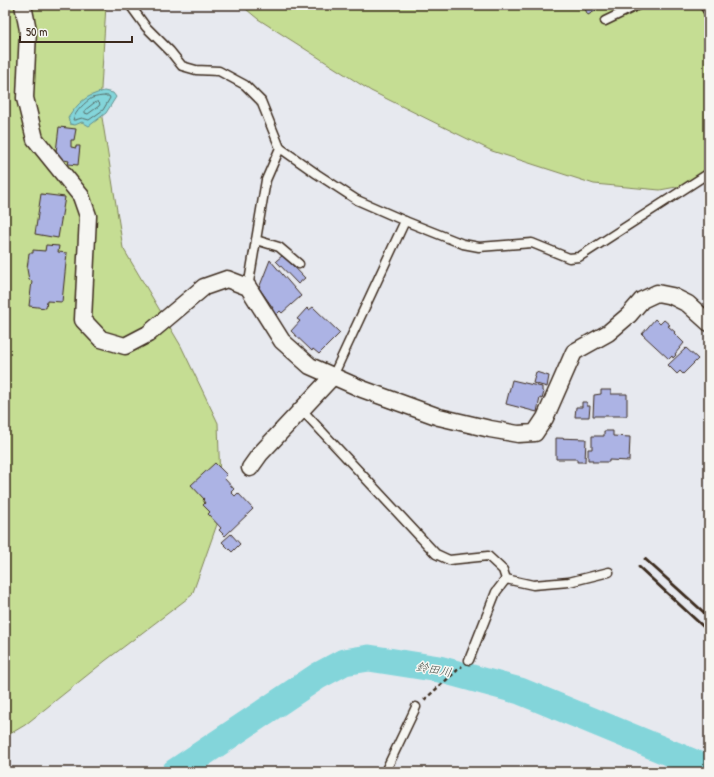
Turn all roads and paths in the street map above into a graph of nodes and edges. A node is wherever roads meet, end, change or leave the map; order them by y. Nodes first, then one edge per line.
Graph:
1 (23, 5) edge
2 (130, 5) edge
3 (638, 5) edge
4 (704, 5) edge
5 (709, 13) edge
6 (605, 22) dead end
7 (280, 148) junction
8 (709, 173) edge
9 (405, 221) junction
10 (256, 240) junction
11 (299, 264) dead end
12 (248, 288) junction
13 (709, 323) edge
14 (332, 376) junction
15 (301, 409) junction
16 (250, 468) dead end
17 (609, 572) dead end
18 (506, 579) junction
19 (469, 660) joint
20 (416, 707) joint
21 (385, 772) edge

1 - 12 street
2 - 7 lane
3 - 6 lane
4 - 5 lane
7 - 9 lane
7 - 10 lane
8 - 9 lane
9 - 14 lane
10 - 11 lane
10 - 12 lane
12 - 14 street
13 - 14 street
14 - 15 street
15 - 16 street
15 - 18 lane
17 - 18 lane
18 - 19 lane
19 - 20 path
20 - 21 lane

